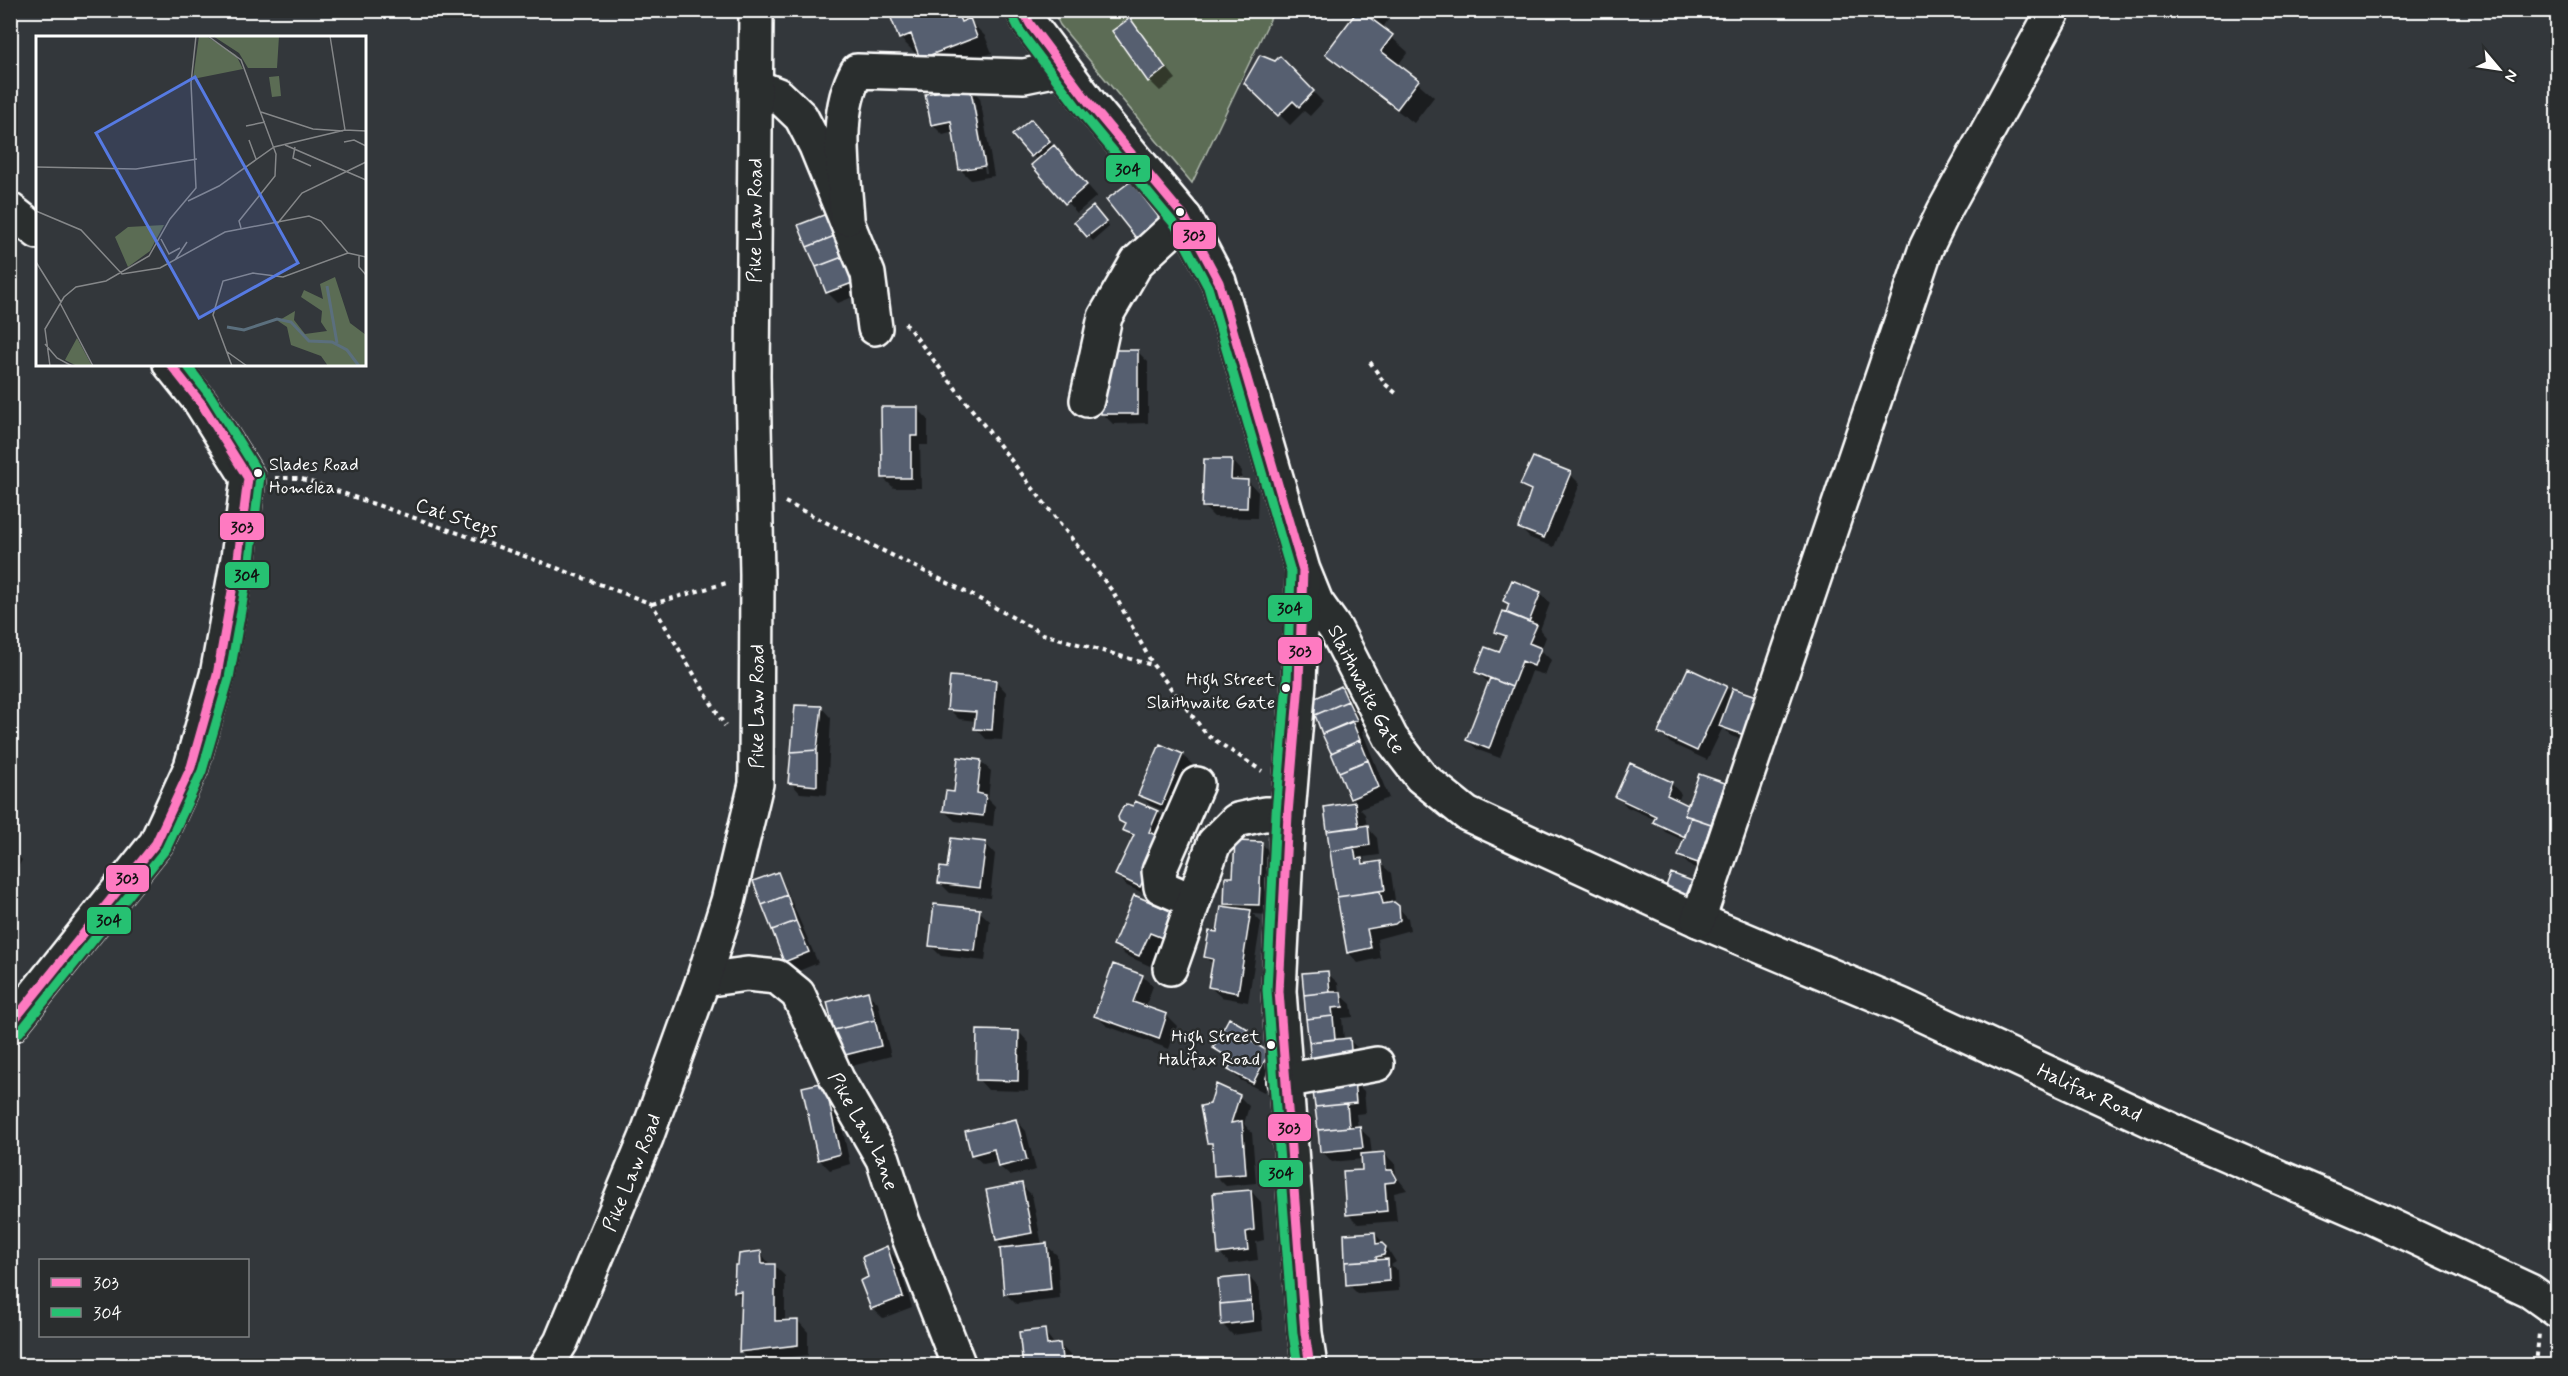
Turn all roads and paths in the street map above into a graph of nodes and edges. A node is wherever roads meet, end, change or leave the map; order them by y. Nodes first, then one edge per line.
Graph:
1 (756, 10) edge
2 (1023, 10) edge
3 (2054, 10) edge
4 (1063, 68) junction
5 (755, 86) junction
6 (10, 210) edge
7 (847, 218) junction
8 (1185, 218) junction
9 (36, 230) edge
10 (889, 324) joint
11 (1370, 362) dead end
12 (172, 366) edge
13 (1397, 394) dead end
14 (1087, 400) dead end
15 (248, 478) junction
16 (756, 488) junction
17 (1303, 570) junction
18 (757, 574) junction
19 (652, 604) junction
20 (1153, 665) junction
21 (729, 733) dead end
22 (1197, 784) dead end
23 (1289, 802) junction
24 (1618, 882) joint
25 (1193, 902) junction
26 (1698, 920) junction
27 (1170, 968) dead end
28 (703, 980) junction
29 (10, 1026) edge
30 (1377, 1064) dead end
31 (1284, 1081) junction
32 (2558, 1311) edge
33 (546, 1365) edge
34 (959, 1365) edge
35 (1310, 1365) edge

1 - 5 street, Pike Law Road
2 - 4 street, Slaithwaite Gate
3 - 26 street
4 - 7 street
4 - 8 street, Slaithwaite Gate
5 - 7 street
5 - 16 street, Pike Law Road
6 - 9 street
7 - 10 street
8 - 14 street
8 - 17 street, Slaithwaite Gate
10 - 20 path
11 - 13 path
12 - 15 street
15 - 19 path, Cat Steps
15 - 29 street
16 - 18 street, Pike Law Road
16 - 20 path
17 - 23 street
17 - 24 street, Slaithwaite Gate
18 - 19 path
18 - 28 street, Pike Law Road
19 - 21 path
20 - 23 path
22 - 25 street
23 - 25 street
23 - 31 street
24 - 26 street, Halifax Road
25 - 27 street
26 - 32 street, Halifax Road
28 - 33 street, Pike Law Road
28 - 34 street, Pike Law Lane
30 - 31 street
31 - 35 street

